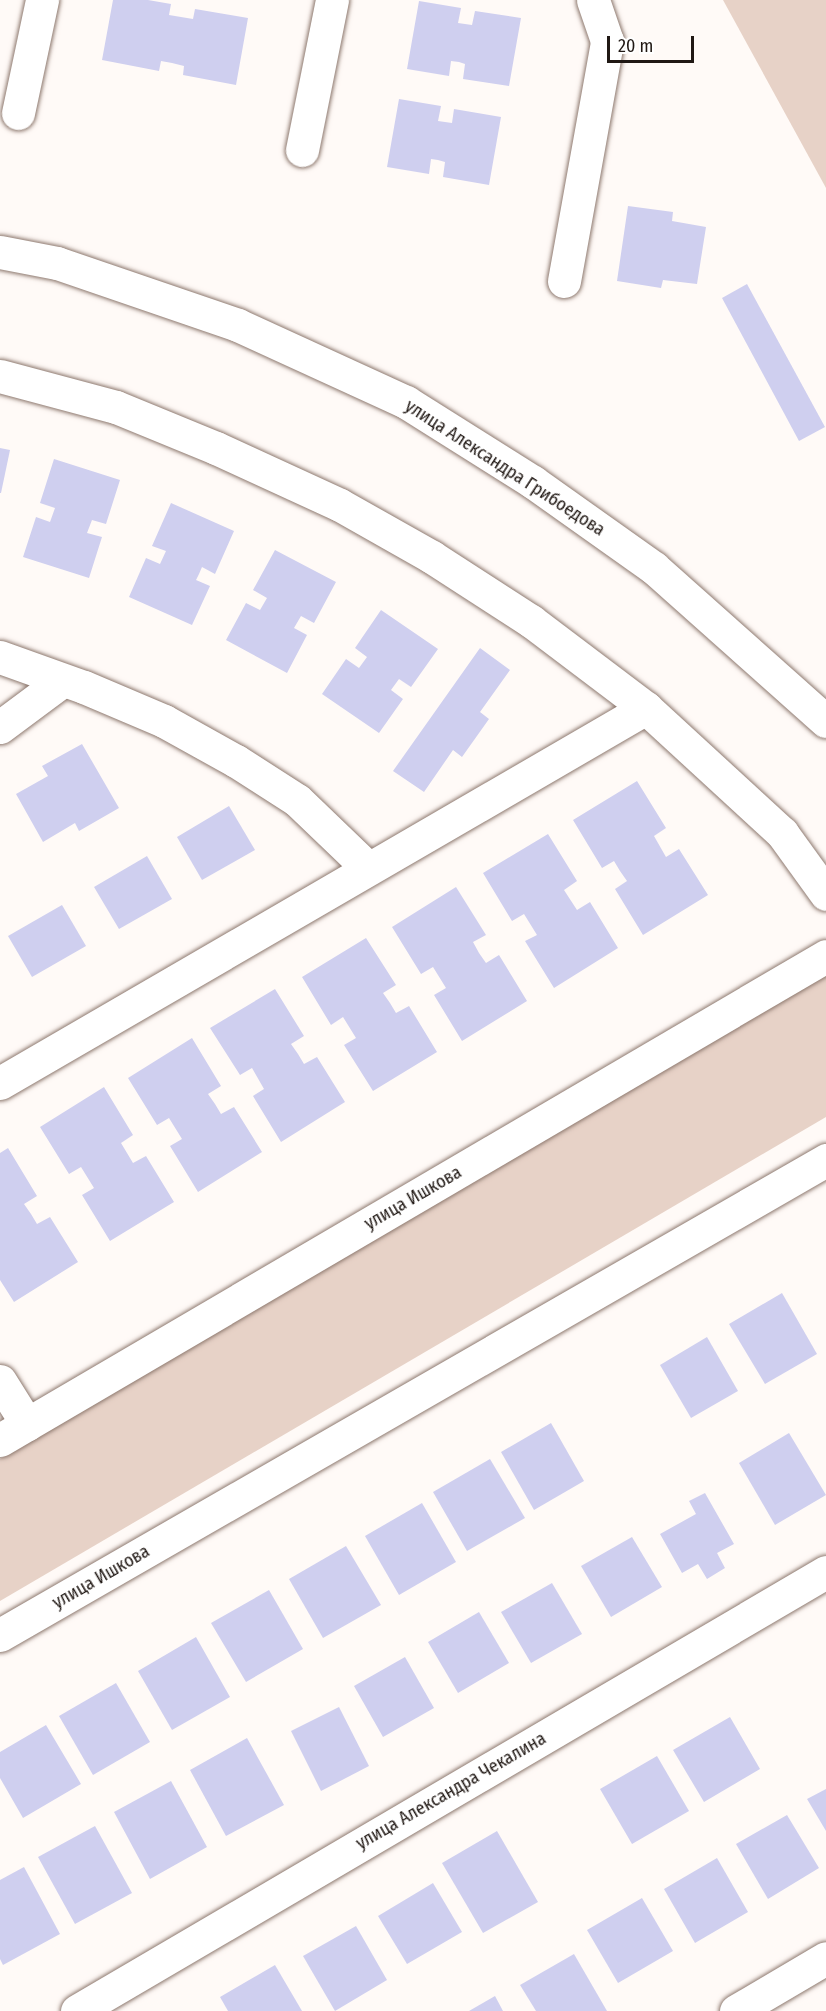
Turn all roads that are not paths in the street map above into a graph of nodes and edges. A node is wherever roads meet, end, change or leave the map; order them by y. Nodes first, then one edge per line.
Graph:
1 (42, 0) edge
2 (332, 0) edge
3 (593, 0) edge
4 (18, 113) dead end
5 (302, 150) dead end
6 (0, 252) edge
7 (564, 280) dead end
8 (0, 376) edge
9 (0, 657) edge
10 (62, 681) junction
11 (646, 708) junction
12 (826, 721) edge
13 (0, 727) edge
14 (368, 868) junction
15 (826, 894) edge
16 (826, 956) edge
17 (0, 1083) edge
18 (826, 1160) edge
19 (0, 1381) edge
20 (14, 1432) edge
21 (826, 1572) edge
22 (0, 1635) edge
23 (826, 1958) edge
24 (76, 2011) edge
25 (736, 2011) edge

1 - 4 street
2 - 5 street
3 - 7 street
6 - 12 street, улица Александра Грибоедова
8 - 11 street
9 - 10 street
10 - 13 street
10 - 14 street
11 - 14 street
11 - 15 street
14 - 17 street
16 - 20 street, улица Ишкова
18 - 22 street, улица Ишкова
19 - 20 street
21 - 24 street, улица Александра Чекалина
23 - 25 street

